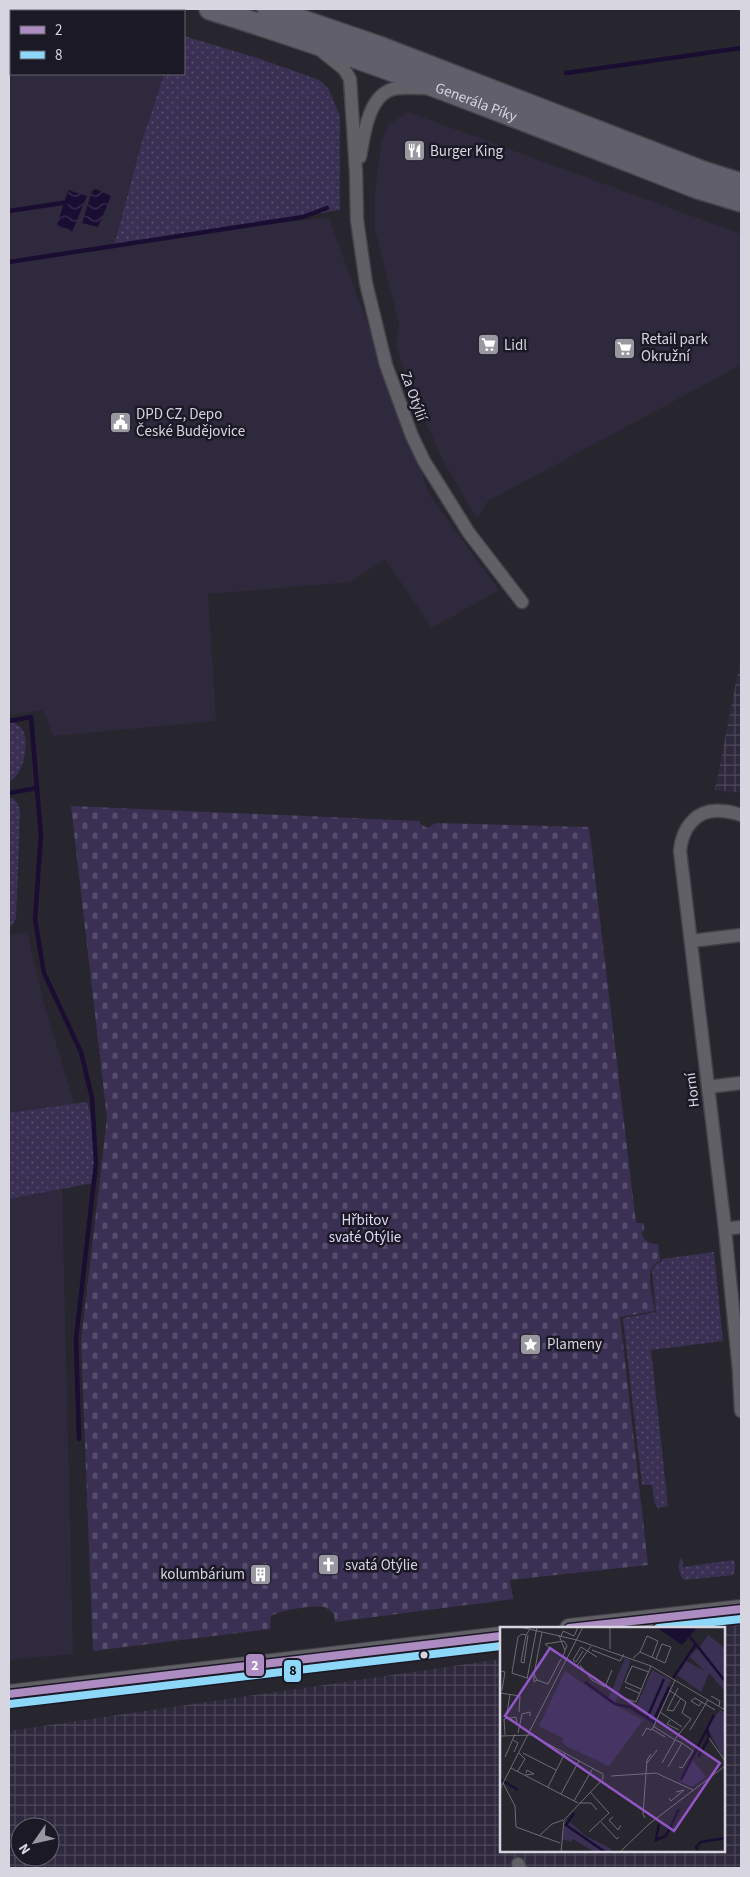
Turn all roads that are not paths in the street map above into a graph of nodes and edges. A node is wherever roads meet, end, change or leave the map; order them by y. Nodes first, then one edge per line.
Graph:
1 (210, 9) edge
2 (268, 9) edge
3 (294, 35) junction
4 (442, 89) junction
5 (356, 172) junction
6 (741, 184) edge
7 (741, 201) edge
8 (522, 602) dead end
9 (741, 815) edge
10 (741, 935) edge
11 (691, 941) junction
12 (741, 1083) edge
13 (708, 1087) junction
14 (741, 1227) edge
15 (725, 1229) junction
16 (741, 1411) edge
17 (741, 1609) edge
18 (578, 1627) edge
19 (500, 1636) edge
20 (9, 1694) edge

1 - 3 highway, Generála Píky
2 - 6 highway, Generála Píky
3 - 4 highway, Generála Píky
3 - 5 street, Za Otýlií
4 - 5 street, Za Otýlií
4 - 7 highway, Generála Píky
5 - 8 street, Za Otýlií
9 - 11 street, Horní
10 - 11 street
11 - 13 street, Horní
12 - 13 street
13 - 15 street, Horní
14 - 15 street
15 - 16 street, Horní
17 - 18 main road
19 - 20 main road

